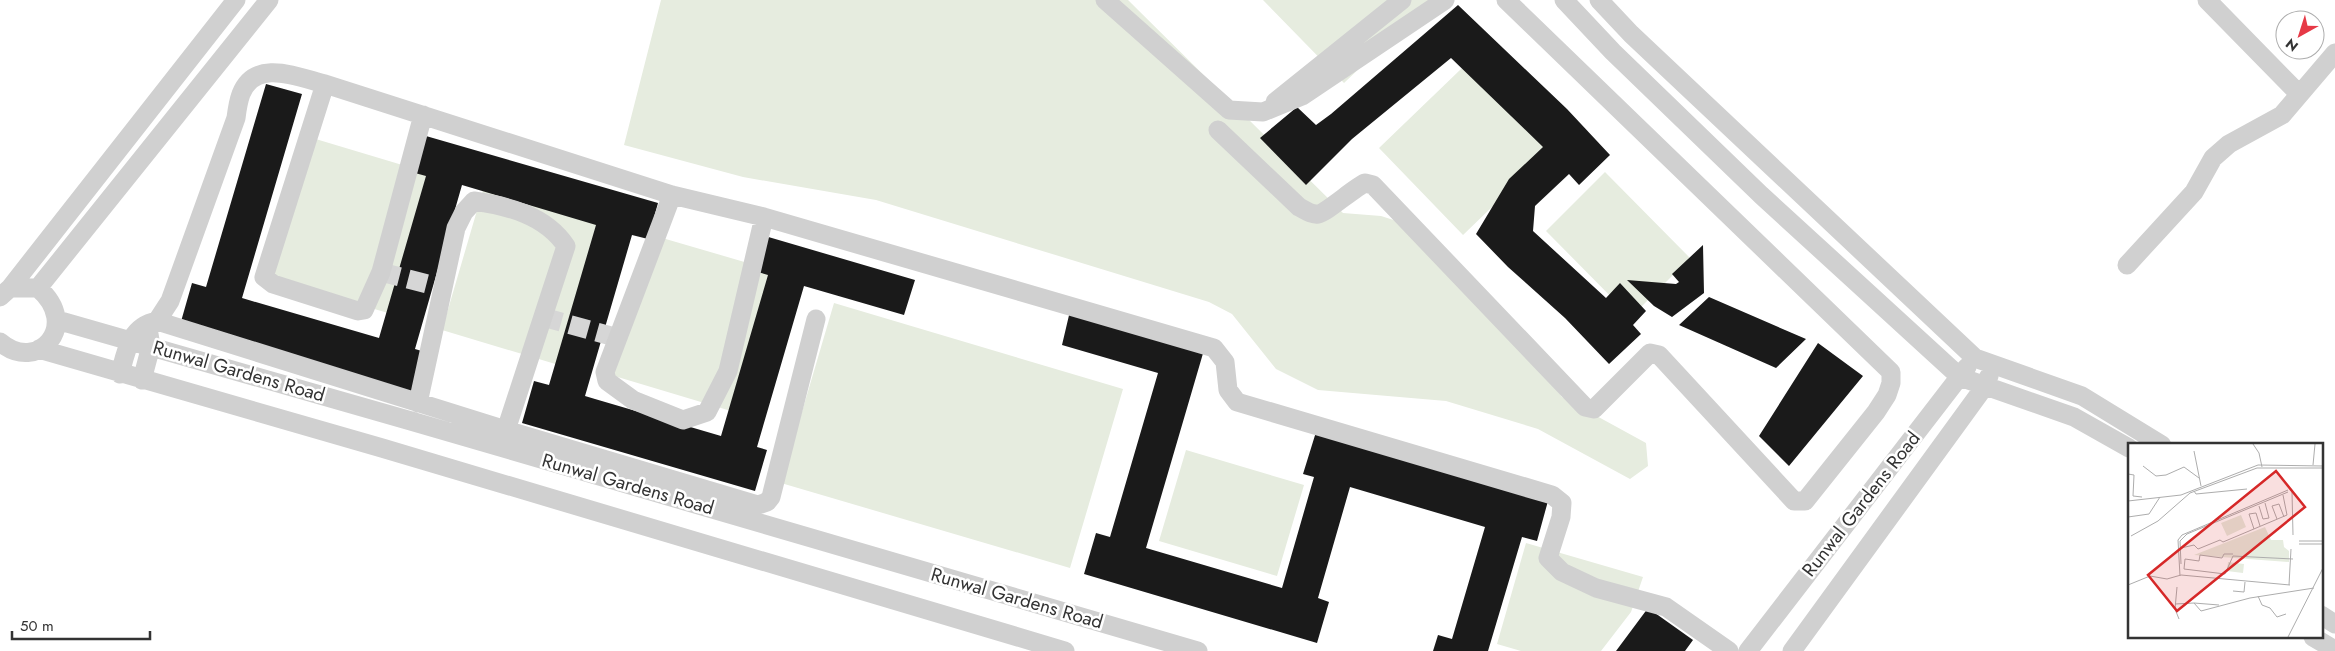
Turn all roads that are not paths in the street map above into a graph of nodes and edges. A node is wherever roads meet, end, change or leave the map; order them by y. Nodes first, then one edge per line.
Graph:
1 (236, 0) edge
2 (269, 0) edge
3 (1105, 0) edge
4 (1402, 0) edge
5 (1445, 0) edge
6 (1506, 0) edge
7 (1564, 0) edge
8 (1599, 0) edge
9 (2207, 0) edge
10 (2335, 53) edge
11 (325, 84) junction
12 (2299, 94) junction
13 (1263, 112) junction
14 (422, 115) junction
15 (1218, 130) dead end
16 (672, 195) junction
17 (764, 217) junction
18 (2127, 265) dead end
19 (38, 288) junction
20 (5, 293) edge
21 (816, 319) dead end
22 (57, 320) junction
23 (152, 322) junction
24 (129, 340) junction
25 (0, 342) edge
26 (151, 346) junction
27 (39, 349) junction
28 (1975, 358) junction
29 (1994, 366) junction
30 (120, 374) junction
31 (1960, 377) junction
32 (142, 380) junction
33 (1985, 386) junction
34 (418, 403) junction
35 (506, 430) junction
36 (2159, 443) edge
37 (2128, 447) edge
38 (2322, 616) edge
39 (2335, 624) edge
40 (2315, 638) edge
41 (2335, 650) edge
42 (1065, 651) edge
43 (1198, 651) edge
44 (1729, 651) edge
45 (1748, 651) edge
46 (1792, 651) edge

1 - 20 street
2 - 19 street
3 - 13 street
4 - 13 street
5 - 13 street
6 - 15 street
7 - 31 street
8 - 28 street
9 - 12 street
10 - 12 street
11 - 14 street
11 - 14 street
11 - 23 street
12 - 18 street
14 - 16 street
16 - 17 street
16 - 17 street
17 - 44 street
19 - 20 street
19 - 22 street
21 - 35 street
22 - 24 street, Runwal Gardens Road
22 - 27 street
23 - 24 street
23 - 26 street
23 - 34 street
24 - 26 street, Runwal Gardens Road
24 - 30 street
25 - 27 street
26 - 32 street
26 - 43 street, Runwal Gardens Road
27 - 30 street, Runwal Gardens Road
28 - 29 street
28 - 31 street, Runwal Gardens Road
29 - 33 street, Runwal Gardens Road
29 - 36 street
30 - 32 street, Runwal Gardens Road
31 - 33 street
31 - 45 street, Runwal Gardens Road
32 - 42 street, Runwal Gardens Road
33 - 37 street
33 - 46 street, Runwal Gardens Road
34 - 35 street
34 - 35 street
38 - 39 street
40 - 41 street

